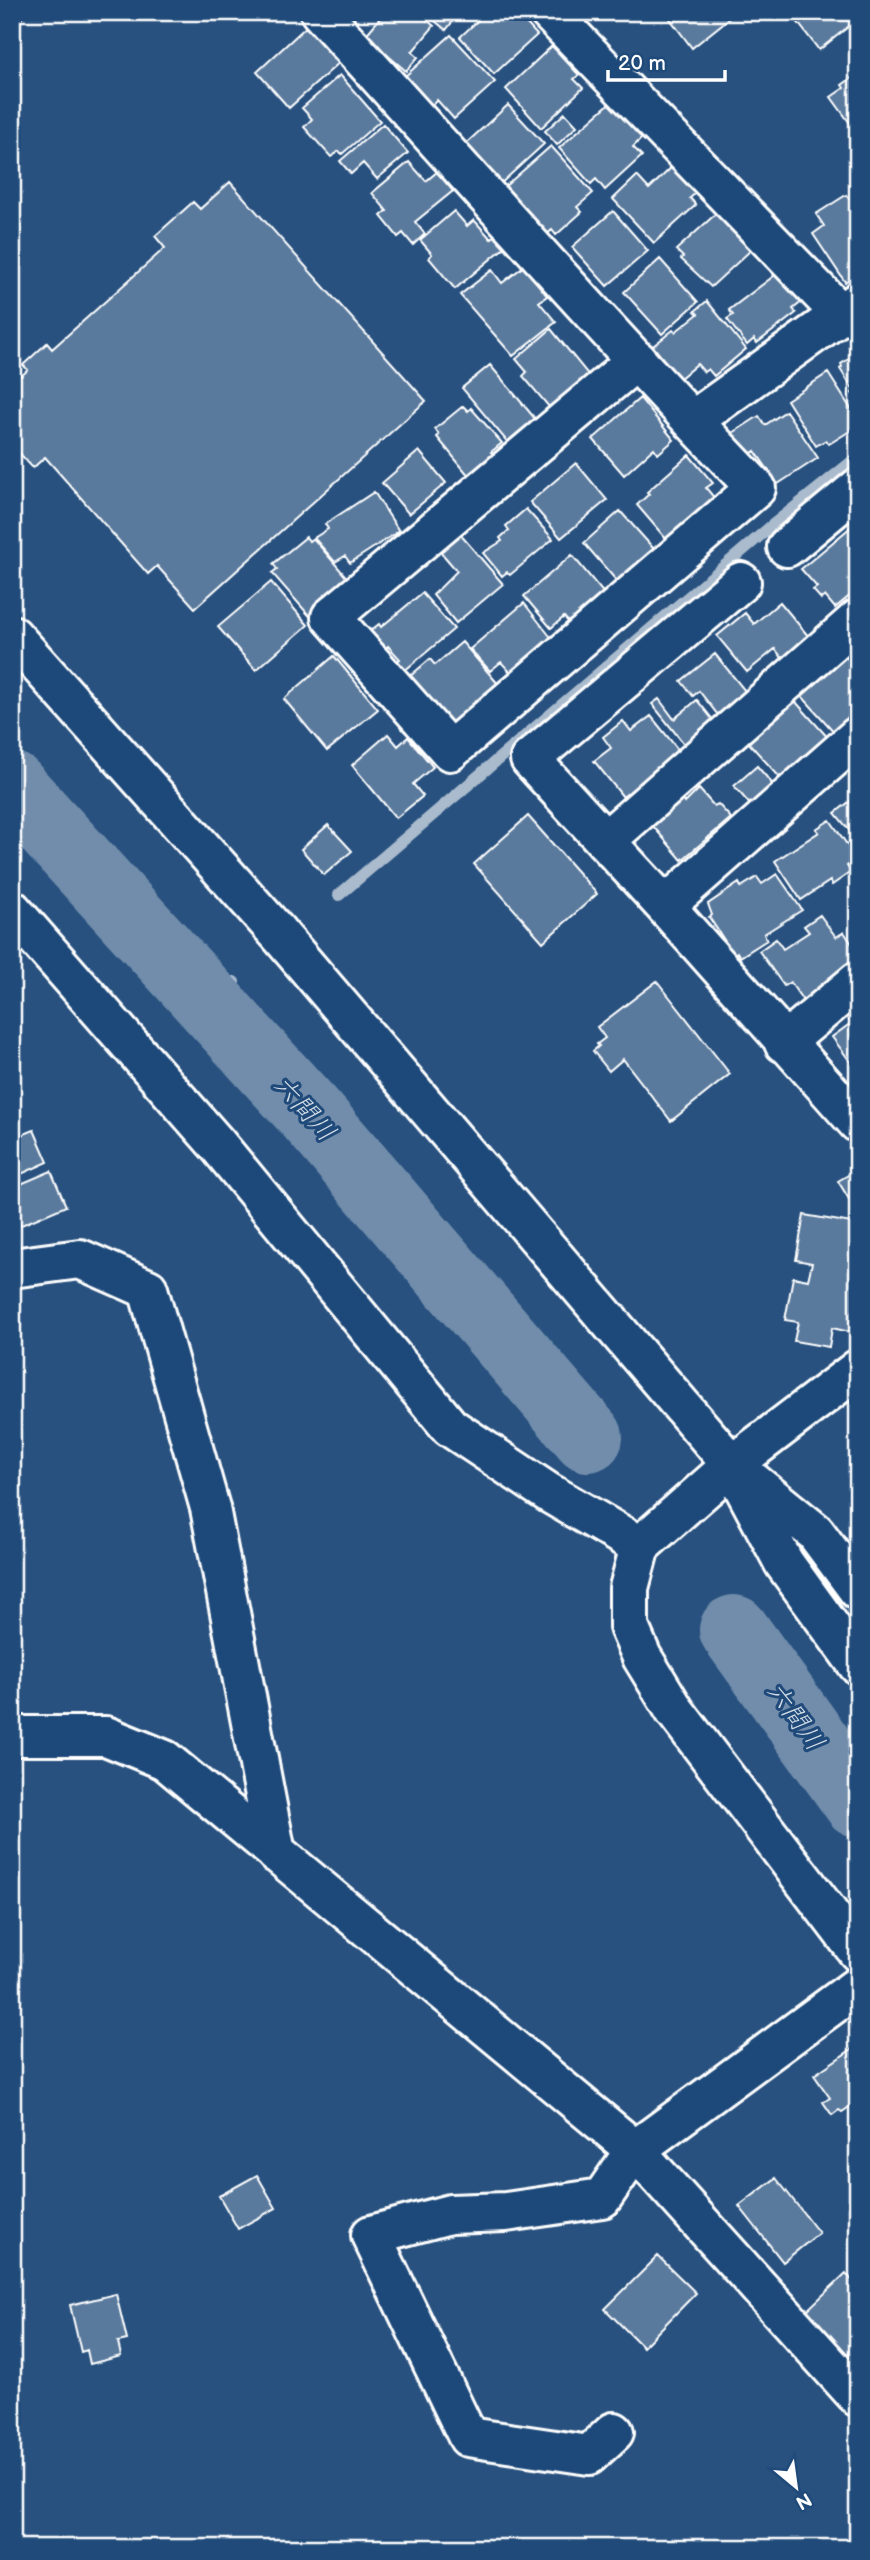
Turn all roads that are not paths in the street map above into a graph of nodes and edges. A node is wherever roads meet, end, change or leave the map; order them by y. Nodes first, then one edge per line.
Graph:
1 (320, 12) edge
2 (549, 12) edge
3 (849, 308) edge
4 (637, 360) junction
5 (692, 421) junction
6 (858, 488) edge
7 (787, 547) dead end
8 (741, 582) dead end
9 (858, 619) edge
10 (12, 635) edge
11 (858, 736) edge
12 (605, 841) junction
13 (664, 905) junction
14 (12, 909) edge
15 (858, 981) edge
16 (784, 1043) junction
17 (858, 1123) edge
18 (12, 1268) edge
19 (858, 1369) edge
20 (732, 1465) junction
21 (815, 1532) junction
22 (640, 1546) junction
23 (858, 1572) edge
24 (858, 1590) edge
25 (858, 1665) edge
26 (12, 1736) edge
27 (276, 1853) junction
28 (858, 1952) edge
29 (858, 1986) edge
30 (635, 2150) junction
31 (858, 2397) edge
32 (614, 2432) dead end

1 - 4 street
2 - 3 street
3 - 5 street
4 - 5 street
4 - 5 street
6 - 7 street
8 - 12 street
9 - 12 street
10 - 20 street
11 - 13 street
12 - 13 street
13 - 16 street
14 - 22 street
15 - 16 street
16 - 17 street
18 - 27 street
19 - 20 street
20 - 21 street
20 - 22 street
20 - 25 street
21 - 23 street
21 - 24 street
22 - 28 street
26 - 27 street
27 - 30 street
29 - 30 street
30 - 31 street
30 - 32 street

